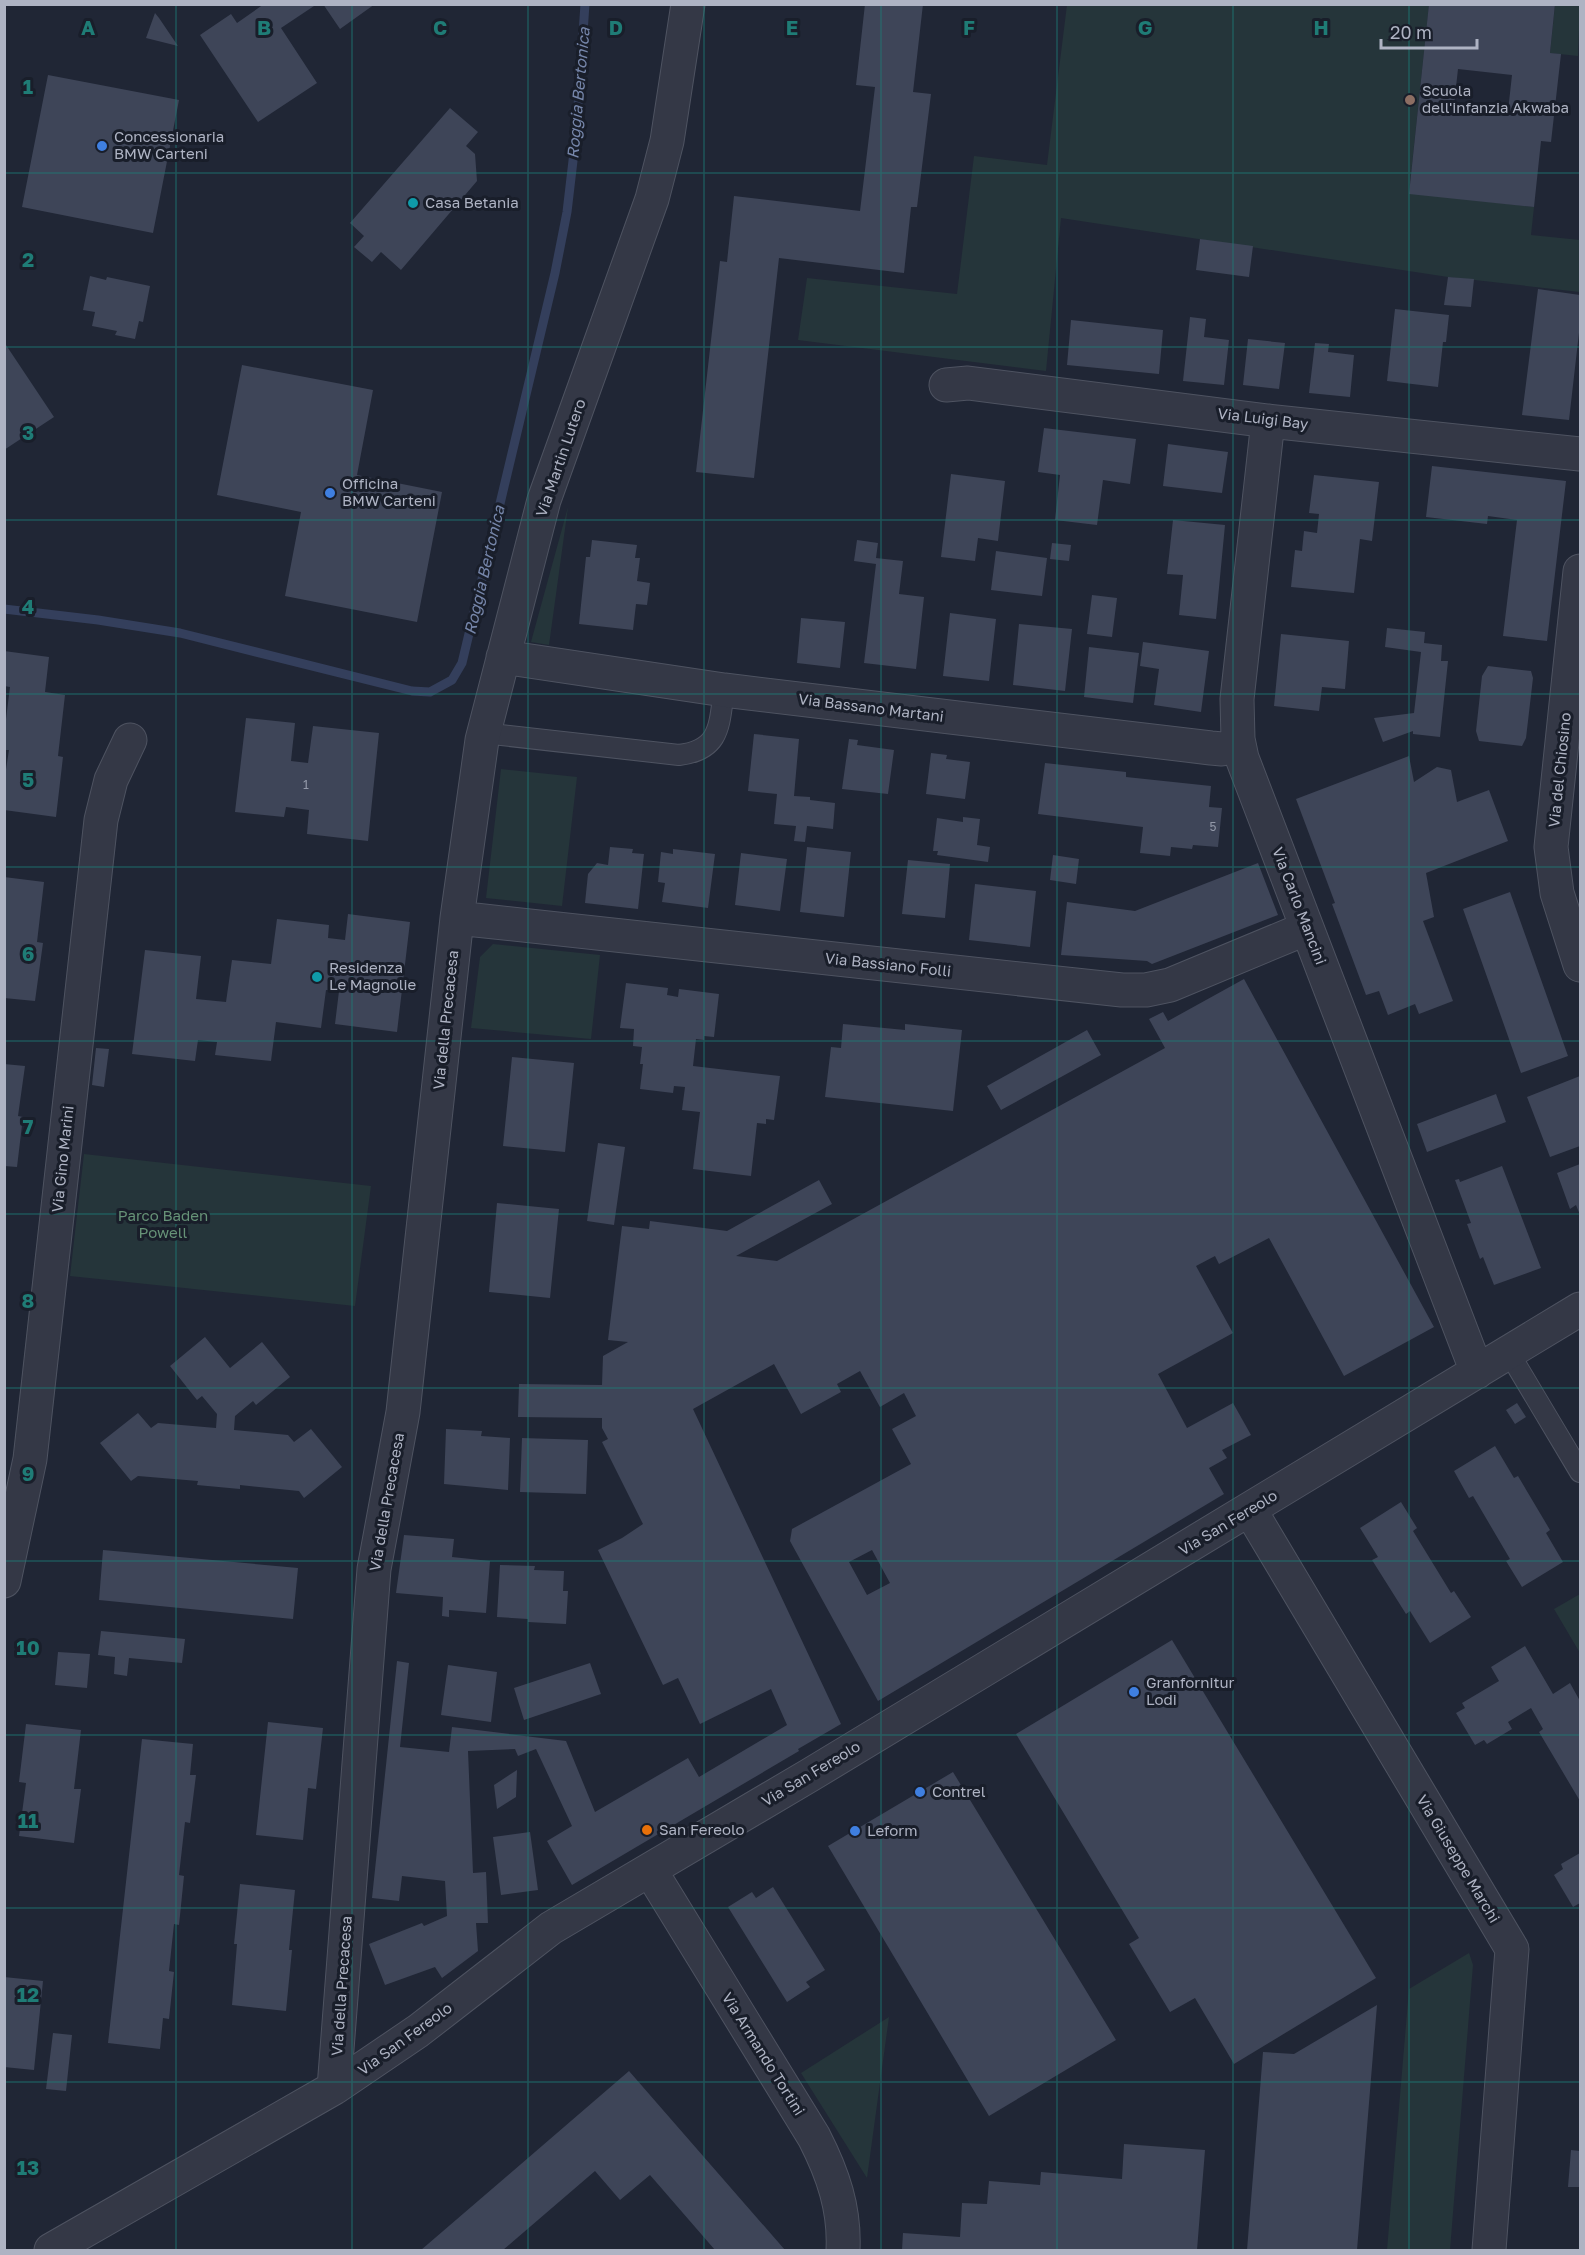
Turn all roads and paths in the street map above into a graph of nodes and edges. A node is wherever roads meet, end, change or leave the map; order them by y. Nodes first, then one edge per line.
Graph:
1 (688, 4) edge
2 (946, 385) dead end
3 (1268, 421) junction
4 (1581, 454) edge
5 (1581, 571) edge
6 (503, 657) junction
7 (724, 690) junction
8 (483, 733) junction
9 (130, 740) dead end
10 (1239, 745) junction
11 (458, 918) junction
12 (1307, 928) junction
13 (1581, 965) edge
14 (1581, 1309) edge
15 (1509, 1353) junction
16 (1477, 1372) junction
17 (1581, 1472) edge
18 (1250, 1510) junction
19 (4, 1581) edge
20 (650, 1870) junction
21 (334, 2088) junction
22 (51, 2250) edge
23 (843, 2250) edge
24 (1489, 2250) edge

1 - 6 street, Via Martin Lutero
2 - 3 street, Via Luigi Bay
3 - 4 street, Via Luigi Bay
3 - 10 street, Via Carlo Mancini
5 - 13 street, Via del Chiosino
6 - 7 street, Via Bassano Martani
6 - 8 street, Via Martin Lutero
7 - 8 lane
7 - 10 street, Via Bassano Martani
8 - 11 street, Via Martin Lutero
9 - 19 street, Via Gino Marini
10 - 12 street, Via Carlo Mancini
11 - 12 street, Via Bassiano Folli
11 - 21 street, Via della Precacesa
12 - 16 street, Via Carlo Mancini
14 - 15 street, Via San Fereolo
15 - 16 street, Via San Fereolo
15 - 17 lane
16 - 18 street, Via San Fereolo
18 - 20 street, Via San Fereolo
18 - 24 street, Via Giuseppe Marchi
20 - 21 street, Via San Fereolo
20 - 23 street, Via Armando Tortini
21 - 22 street, Via San Fereolo

